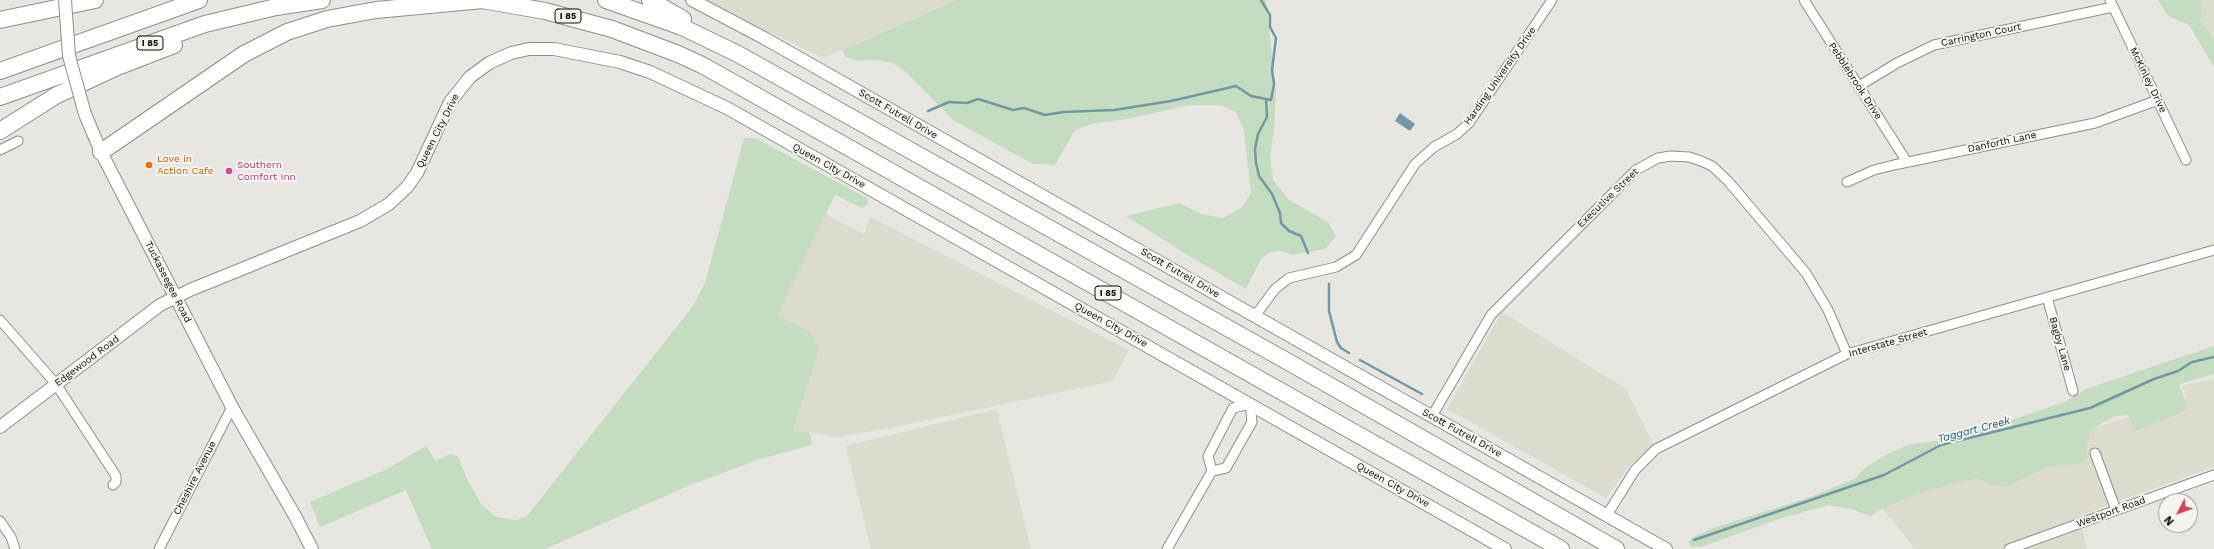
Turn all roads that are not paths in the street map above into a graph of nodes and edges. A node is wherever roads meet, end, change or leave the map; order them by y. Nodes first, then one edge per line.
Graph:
1 (65, 0) edge
2 (95, 0) edge
3 (199, 0) edge
4 (322, 0) edge
5 (483, 0) edge
6 (606, 0) edge
7 (650, 0) edge
8 (692, 0) edge
9 (1552, 0) edge
10 (1804, 0) edge
11 (303, 2) junction
12 (2111, 4) edge
13 (0, 20) edge
14 (738, 54) junction
15 (0, 71) edge
16 (1859, 86) junction
17 (0, 97) edge
18 (2158, 100) junction
19 (0, 131) edge
20 (18, 141) dead end
21 (0, 150) edge
22 (101, 152) junction
23 (2186, 160) dead end
24 (1907, 162) junction
25 (1847, 182) dead end
26 (2214, 250) edge
27 (176, 297) junction
28 (2047, 297) junction
29 (1255, 316) junction
30 (0, 320) edge
31 (1847, 354) junction
32 (56, 384) junction
33 (2073, 391) dead end
34 (1250, 404) junction
35 (232, 407) junction
36 (1432, 416) junction
37 (0, 427) edge
38 (2095, 453) dead end
39 (1212, 471) junction
40 (2214, 475) edge
41 (113, 486) dead end
42 (2116, 510) junction
43 (1607, 515) junction
44 (0, 521) edge
45 (15, 549) edge
46 (159, 549) edge
47 (312, 549) edge
48 (1167, 549) edge
49 (1505, 549) edge
50 (1561, 549) edge
51 (1616, 549) edge
52 (1666, 549) edge
53 (2009, 549) edge

1 - 22 street, Tuckaseegee Road, bridge
2 - 13 highway
3 - 15 highway, I 85
4 - 11 highway, I 85
5 - 22 highway
5 - 50 highway, I 85
6 - 14 highway
7 - 14 highway
8 - 29 street, Scott Futrell Drive
9 - 29 street, Harding University Drive
10 - 16 street, Pebblebrook Drive
11 - 17 highway, I 85
11 - 19 highway
12 - 16 street, Carrington Court
12 - 18 street, McKinley Drive
14 - 51 highway
16 - 24 street, Pebblebrook Drive
18 - 23 street, McKinley Drive
18 - 24 street, Danforth Lane
20 - 21 street
22 - 27 street, Tuckaseegee Road
24 - 25 street, Danforth Lane
26 - 28 street, Interstate Street
27 - 32 street, Edgewood Road
27 - 34 street, Queen City Drive
27 - 35 street, Tuckaseegee Road
28 - 31 street, Interstate Street
28 - 33 street, Bagby Lane
29 - 36 street, Scott Futrell Drive
30 - 32 street
31 - 36 street, Executive Street
31 - 43 street, Interstate Street
32 - 37 street, Edgewood Road
32 - 41 street
34 - 39 street
34 - 39 street
34 - 49 street, Queen City Drive
35 - 46 street, Cheshire Avenue
35 - 47 street, Tuckaseegee Road
36 - 43 street, Scott Futrell Drive
38 - 42 street
39 - 48 street
40 - 42 street, Westport Road
42 - 53 street, Westport Road
43 - 52 street, Scott Futrell Drive
44 - 45 street

